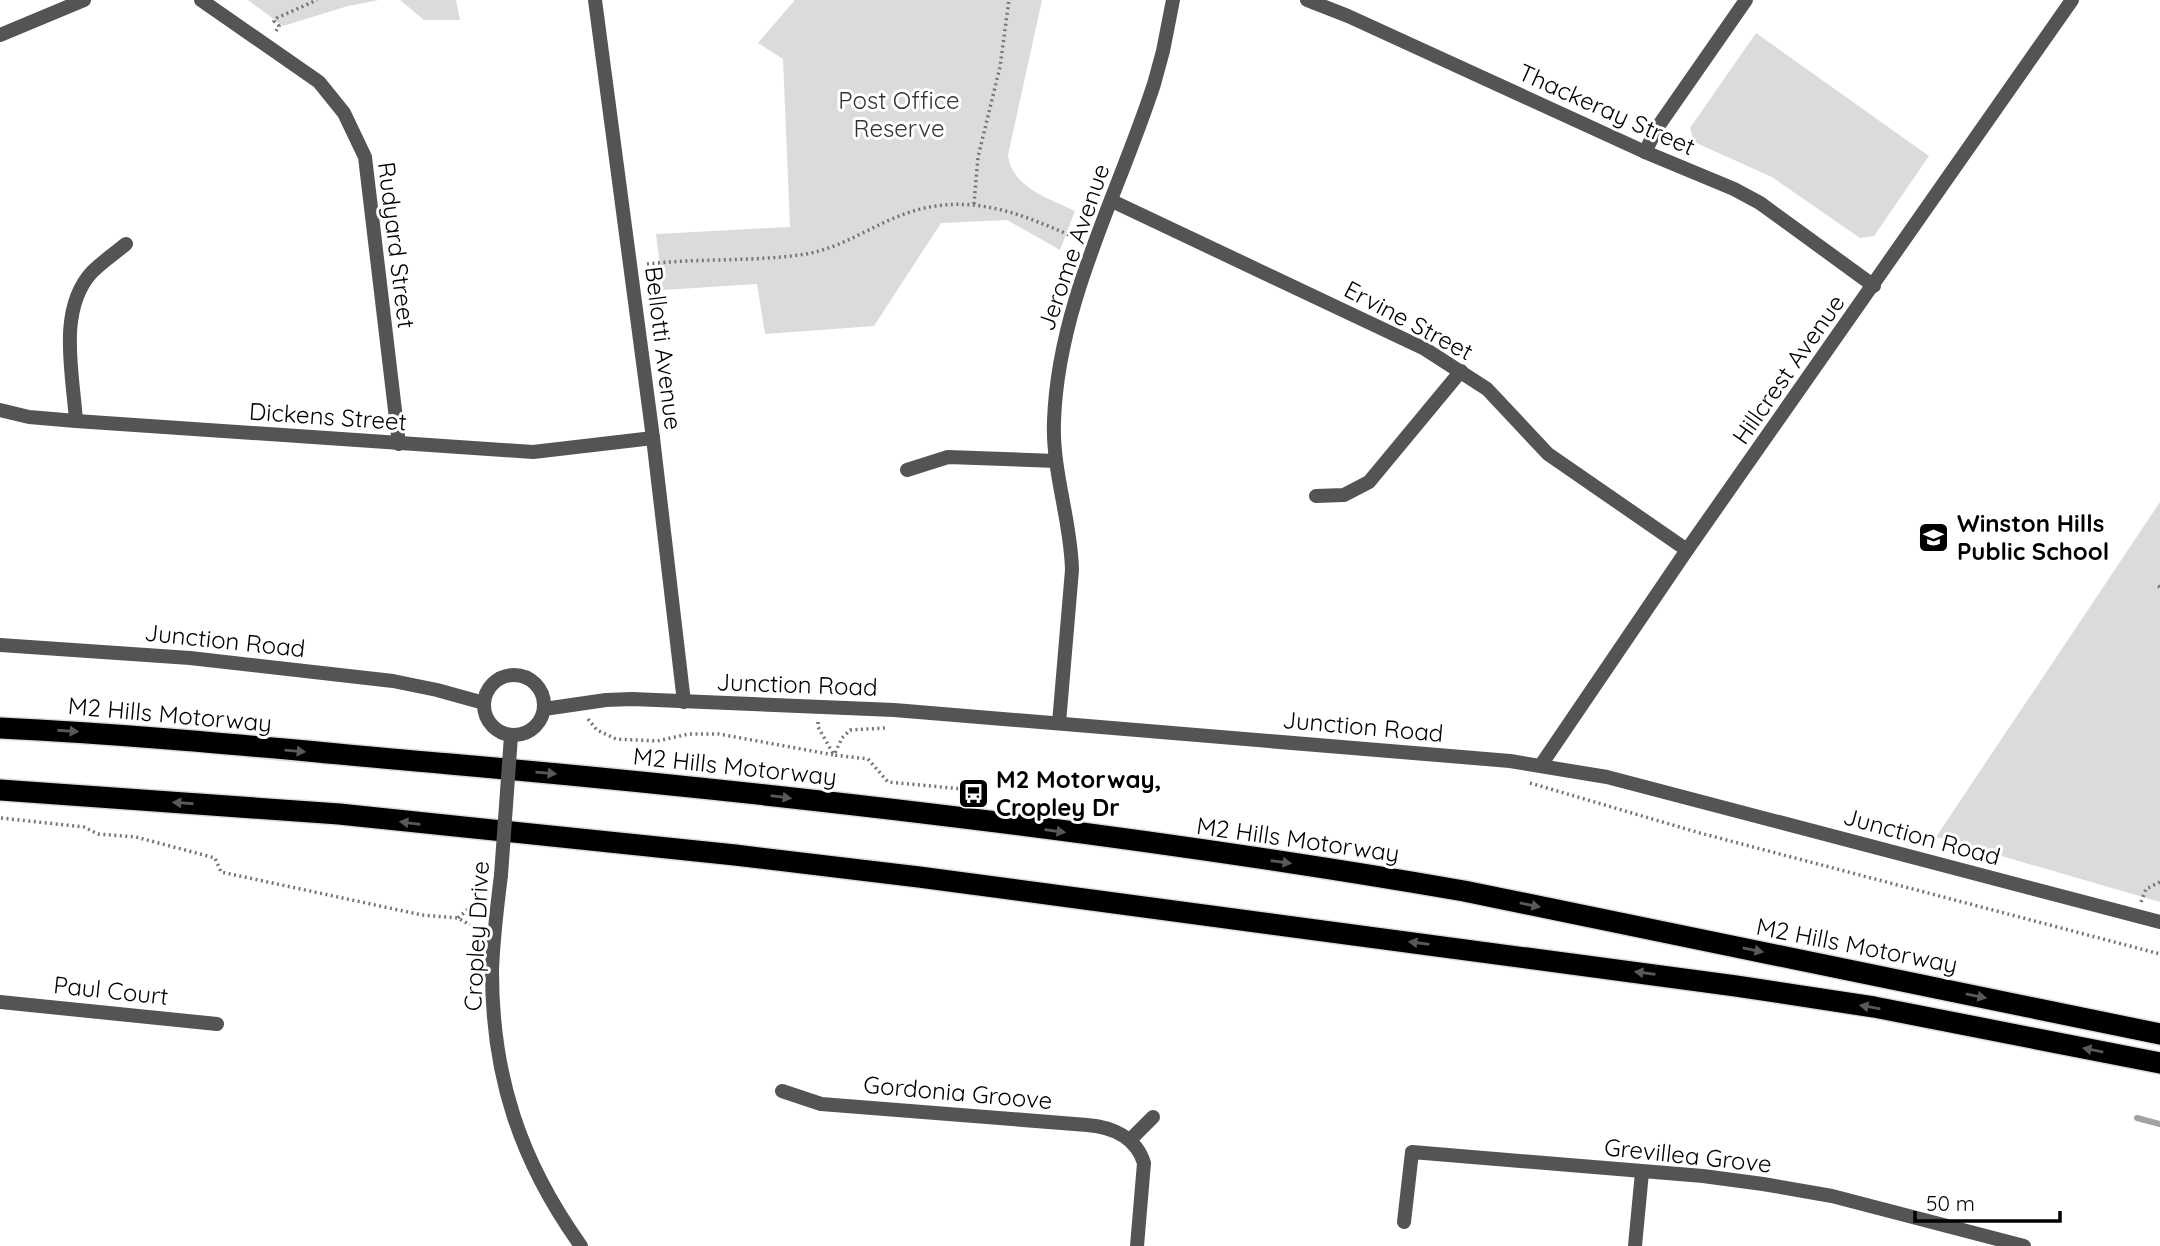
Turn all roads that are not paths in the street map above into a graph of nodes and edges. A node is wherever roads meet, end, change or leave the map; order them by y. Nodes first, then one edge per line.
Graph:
1 (84, 0) edge
2 (201, 0) edge
3 (595, 0) edge
4 (1173, 0) edge
5 (1307, 0) edge
6 (1746, 0) edge
7 (2073, 0) edge
8 (0, 35) edge
9 (1645, 152) junction
10 (1112, 201) junction
11 (126, 244) dead end
12 (1874, 286) junction
13 (1461, 371) junction
14 (0, 410) edge
15 (76, 421) junction
16 (653, 438) junction
17 (399, 444) junction
18 (1056, 461) junction
19 (906, 470) dead end
20 (1316, 496) dead end
21 (1688, 550) junction
22 (0, 645) edge
23 (684, 702) junction
24 (484, 704) junction
25 (544, 709) junction
26 (1059, 723) junction
27 (0, 728) edge
28 (511, 736) junction
29 (1541, 765) junction
30 (0, 790) edge
31 (2160, 922) edge
32 (0, 1002) edge
33 (217, 1024) dead end
34 (2160, 1034) edge
35 (2160, 1063) edge
36 (782, 1091) dead end
37 (1153, 1117) dead end
38 (1130, 1140) junction
39 (1642, 1172) junction
40 (1404, 1222) dead end
41 (581, 1246) edge
42 (1138, 1246) edge
43 (1635, 1246) edge
44 (2024, 1246) edge

1 - 8 street
2 - 17 street, Rudyard Street
3 - 16 street, Bellotti Avenue
4 - 10 street, Jerome Avenue
5 - 9 street, Thackeray Street
6 - 9 street
7 - 12 street, Hillcrest Avenue
9 - 12 street, Thackeray Street
10 - 13 street, Ervine Street
10 - 18 street, Jerome Avenue
11 - 15 street
12 - 21 street, Hillcrest Avenue
13 - 20 street
13 - 21 street, Ervine Street
14 - 15 street, Dickens Street
15 - 17 street, Dickens Street
16 - 17 street, Dickens Street
16 - 23 street, Bellotti Avenue
18 - 19 street
18 - 26 street, Jerome Avenue
21 - 29 street, Hillcrest Avenue
22 - 24 street, Junction Road
23 - 25 street, Junction Road
23 - 26 street, Junction Road
24 - 25 street
24 - 28 street
25 - 28 street
26 - 29 street, Junction Road
27 -> 34 highway, M2 Hills Motorway
28 - 41 street, Cropley Drive, bridge
29 - 31 street, Junction Road
35 -> 30 highway
32 - 33 street, Paul Court
36 - 38 street, Gordonia Groove
37 - 38 street
38 - 42 street
39 - 40 street, Grevillea Grove
39 - 43 street
39 - 44 street, Grevillea Grove

